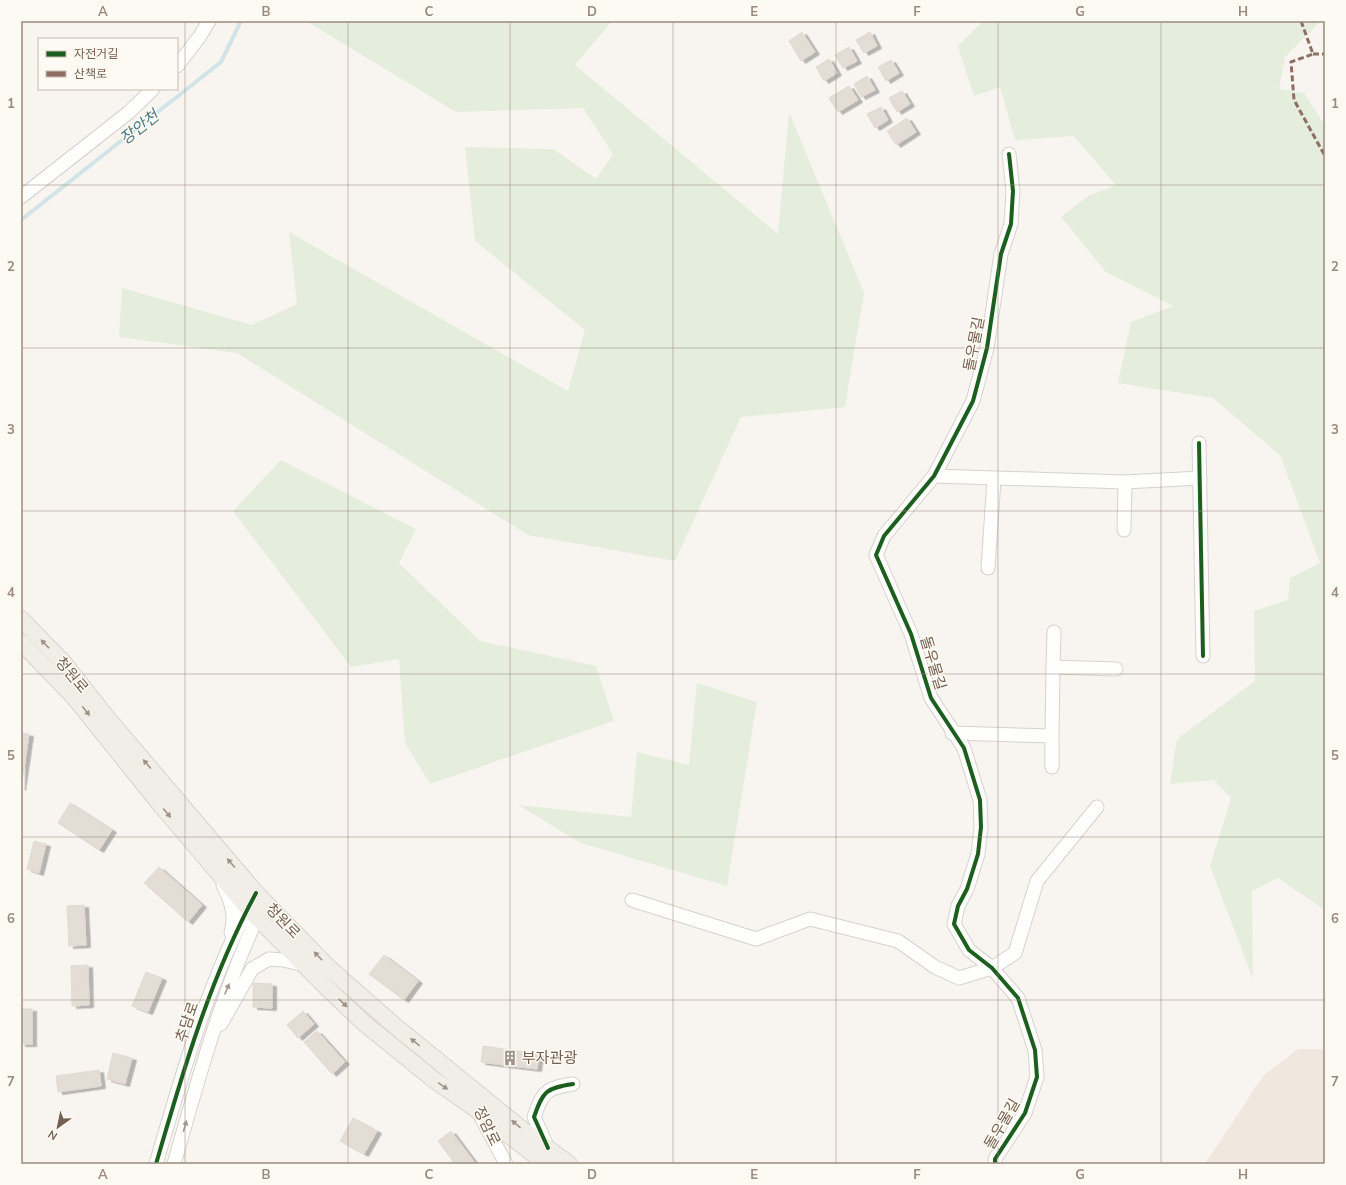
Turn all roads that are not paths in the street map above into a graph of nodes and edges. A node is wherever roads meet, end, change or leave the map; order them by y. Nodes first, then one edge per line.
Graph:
1 (209, 21) edge
2 (178, 65) edge
3 (152, 90) edge
4 (1009, 154) dead end
5 (21, 197) edge
6 (1199, 443) dead end
7 (934, 476) junction
8 (1200, 478) junction
9 (994, 479) junction
10 (1125, 482) junction
11 (1124, 530) dead end
12 (988, 568) dead end
13 (21, 619) edge
14 (1054, 632) dead end
15 (21, 642) edge
16 (1203, 656) dead end
17 (1054, 667) junction
18 (1116, 669) dead end
19 (952, 732) junction
20 (1052, 736) junction
21 (1052, 768) dead end
22 (1096, 807) dead end
23 (217, 872) junction
24 (260, 898) junction
25 (632, 900) dead end
26 (253, 912) junction
27 (224, 960) junction
28 (305, 965) junction
29 (992, 968) junction
30 (206, 1048) junction
31 (573, 1084) dead end
32 (471, 1086) junction
33 (478, 1110) junction
34 (547, 1156) edge
35 (156, 1164) edge
36 (174, 1164) edge
37 (506, 1164) edge
38 (569, 1164) edge
39 (995, 1164) edge

1 - 2 street
3 - 5 street
4 - 7 street, 돌우물길
6 - 8 street
7 - 9 street
7 - 19 street, 돌우물길
8 - 10 street
8 - 16 street
9 - 10 street
9 - 12 street
10 - 11 street
24 -> 13 main road, 청원로
14 - 17 street
15 -> 23 main road, 청원로
17 - 18 street
17 - 20 street
19 - 20 street
19 - 29 street, 돌우물길
20 - 21 street
22 - 29 street
23 - 26 main road, 청원로
23 - 27 street
24 - 26 street, 추담로
32 -> 24 main road, 청원로
25 - 29 street
26 - 27 street, 추담로
26 - 28 main road, 청원로
30 -> 26 street, 추담로
27 - 35 street, 추담로
28 - 30 street
28 -> 33 main road, 청원로
29 - 39 street, 돌우물길
36 -> 30 street, 추담로
31 - 34 street
32 - 33 street, 정암로
34 -> 32 main road, 청원로
33 - 34 main road, 청원로
33 - 37 street, 정암로
34 - 38 main road, 청원로

